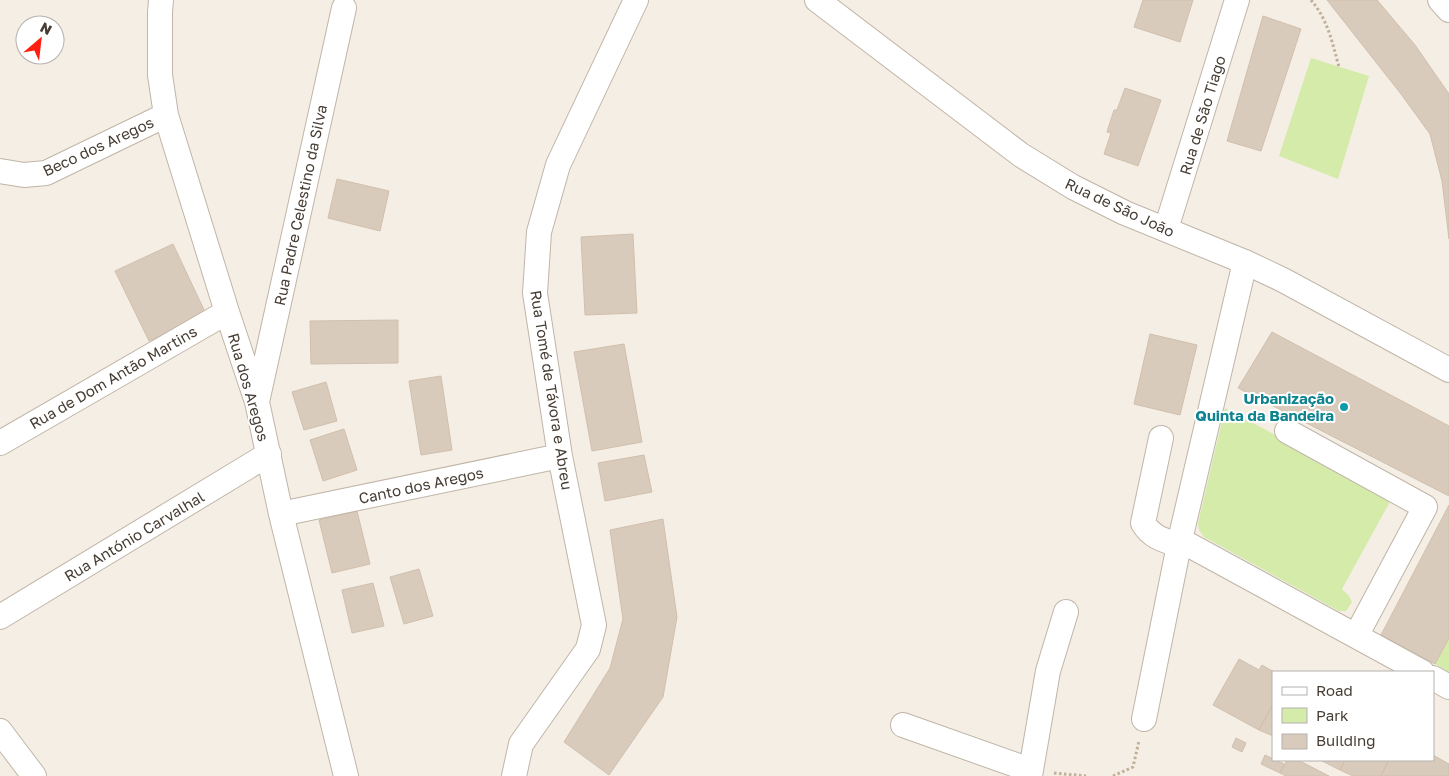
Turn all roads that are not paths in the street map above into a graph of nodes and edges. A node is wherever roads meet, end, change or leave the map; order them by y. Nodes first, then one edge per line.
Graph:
1 (161, 0) edge
2 (636, 0) edge
3 (817, 0) edge
4 (1237, 0) edge
5 (1440, 0) edge
6 (344, 8) dead end
7 (844, 8) edge
8 (1449, 10) edge
9 (166, 115) junction
10 (0, 170) edge
11 (1166, 229) junction
12 (1245, 262) junction
13 (226, 312) junction
14 (1449, 370) edge
15 (257, 402) junction
16 (1287, 431) dead end
17 (1161, 438) dead end
18 (0, 443) edge
19 (269, 454) junction
20 (560, 456) junction
21 (281, 514) junction
22 (1180, 542) junction
23 (1066, 612) dead end
24 (0, 617) edge
25 (1356, 636) junction
26 (1420, 671) edge
27 (1434, 679) edge
28 (1449, 687) edge
29 (1144, 719) road end
30 (903, 725) dead end
31 (0, 731) edge
32 (1030, 773) edge
33 (34, 776) edge
34 (346, 776) edge
35 (514, 776) edge

1 - 9 street, Rua dos Aregos
2 - 20 street, Rua Tomé de Távora e Abreu
3 - 7 street, Rua de São João
4 - 11 street, Rua de São Tiago
5 - 8 street
6 - 15 street, Rua Padre Celestino da Silva
7 - 11 street, Rua de São João
9 - 10 street, Beco dos Aregos
9 - 13 street, Rua dos Aregos
11 - 12 street, Rua de São João
12 - 14 street, Rua de São João
12 - 22 street
13 - 15 street, Rua dos Aregos
13 - 18 street, Rua de Dom Antão Martins
15 - 19 street, Rua dos Aregos
16 - 25 street
17 - 22 street
19 - 21 street, Rua dos Aregos
19 - 24 street, Rua António Carvalhal
20 - 21 street, Canto dos Aregos
20 - 35 street, Rua Tomé de Távora e Abreu
21 - 34 street, Rua dos Aregos
22 - 25 street
22 - 29 street
23 - 32 street
25 - 26 street
27 - 28 street
30 - 32 street
31 - 33 street

